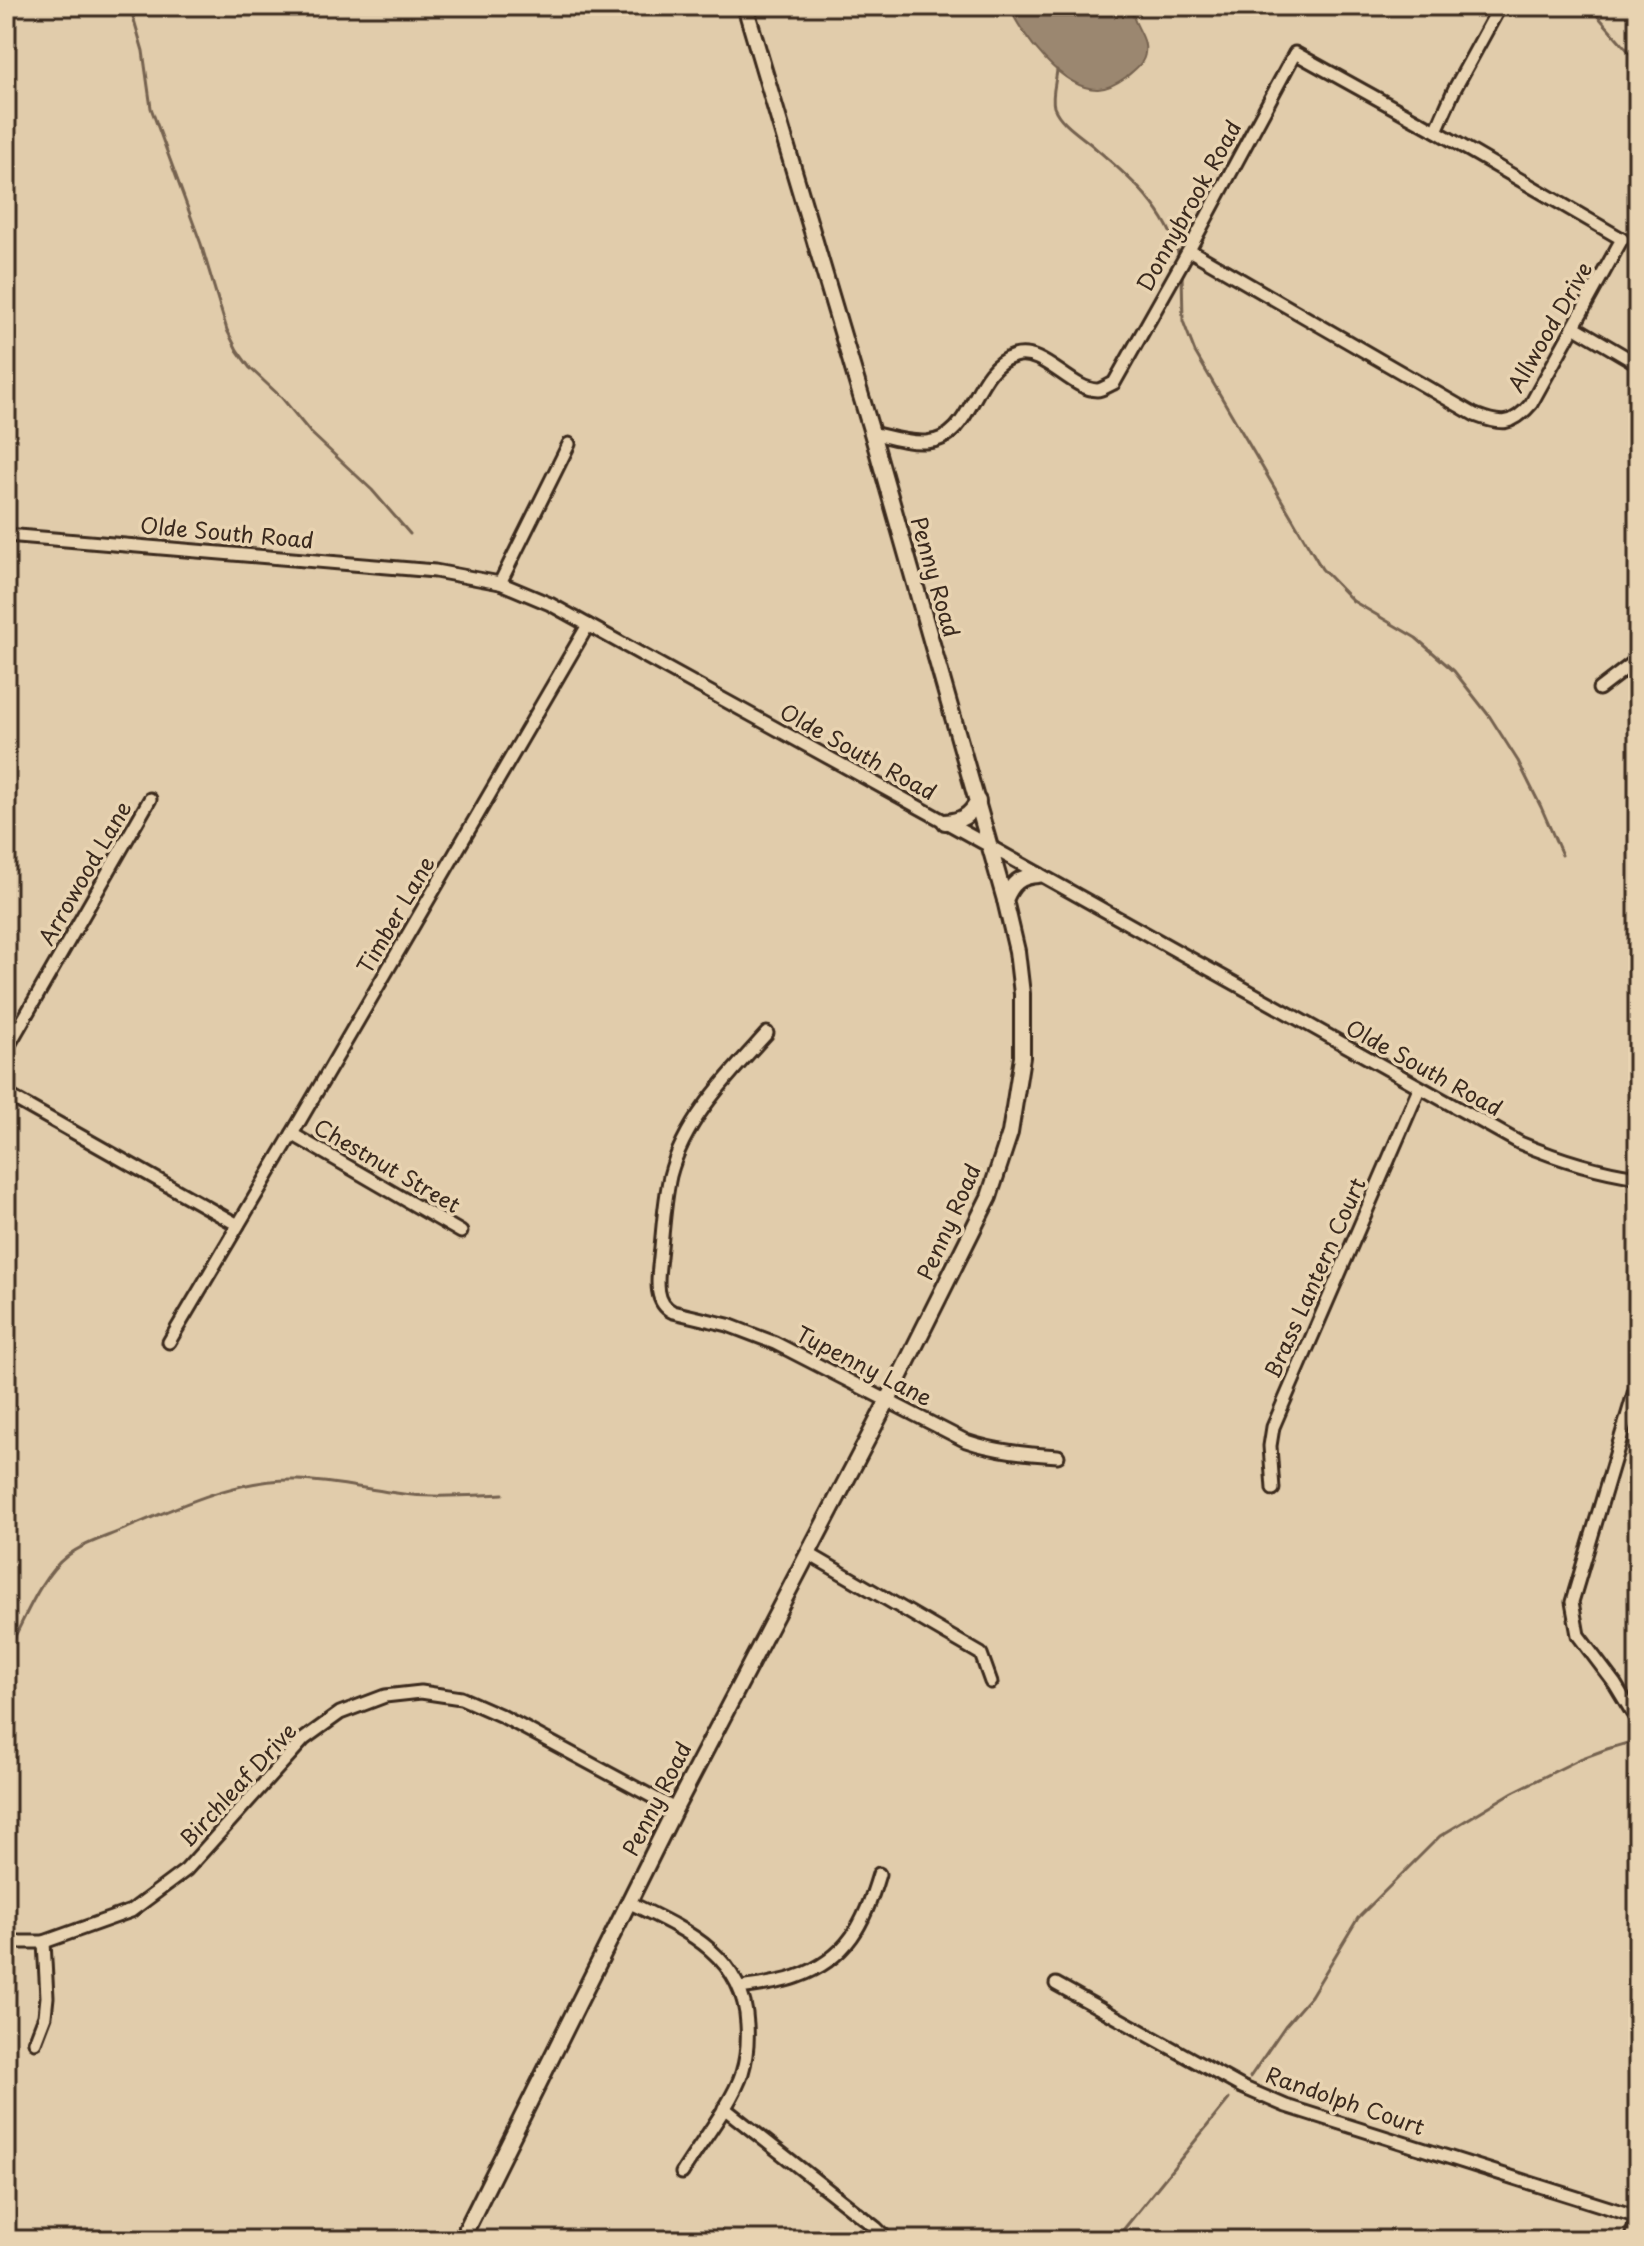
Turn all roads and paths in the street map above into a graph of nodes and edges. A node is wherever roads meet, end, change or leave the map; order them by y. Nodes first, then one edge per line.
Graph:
1 (745, 6) edge
2 (1500, 6) edge
3 (1436, 131) junction
4 (1189, 250) junction
5 (1575, 327) junction
6 (1638, 364) edge
7 (872, 433) junction
8 (569, 444) dead end
9 (6, 535) edge
10 (500, 583) junction
11 (588, 625) junction
12 (1638, 659) edge
13 (1599, 689) dead end
14 (150, 799) dead end
15 (978, 801) junction
16 (945, 822) junction
17 (991, 847) junction
18 (1038, 875) junction
19 (1005, 900) junction
20 (767, 1033) dead end
21 (6, 1050) edge
22 (1419, 1089) junction
23 (6, 1094) edge
24 (292, 1134) junction
25 (1638, 1177) edge
26 (238, 1225) junction
27 (461, 1232) dead end
28 (169, 1342) dead end
29 (1638, 1380) edge
30 (888, 1400) junction
31 (1058, 1456) dead end
32 (1273, 1489) dead end
33 (809, 1554) junction
34 (991, 1682) dead end
35 (1638, 1722) edge
36 (675, 1809) junction
37 (879, 1874) dead end
38 (630, 1903) junction
39 (6, 1942) edge
40 (44, 1942) junction
41 (1056, 1984) dead end
42 (741, 1988) junction
43 (35, 2042) dead end
44 (724, 2108) junction
45 (682, 2173) dead end
46 (1638, 2218) edge
47 (461, 2240) edge
48 (888, 2240) edge
49 (1632, 2240) edge

1 - 7 street, Penny Road
2 - 3 street
3 - 4 street, Donnybrook Road
3 - 5 street, Allwood Drive
4 - 5 street, Allwood Drive
4 - 7 street, Donnybrook Road
5 - 6 street
7 - 15 street, Penny Road
8 - 10 street
9 - 10 street, Olde South Road
10 - 11 street, Olde South Road
11 - 16 street, Olde South Road
11 - 24 street, Timber Lane
12 - 13 street
14 - 21 street, Arrowood Lane
15 - 16 street
15 - 17 street, Penny Road
16 - 17 street, Olde South Road
17 - 18 street, Olde South Road
17 - 19 street, Penny Road
18 - 19 street
18 - 22 street, Olde South Road
19 - 30 street, Penny Road
20 - 30 street, Tupenny Lane
22 - 25 street, Olde South Road
22 - 32 street, Brass Lantern Court
23 - 26 street
24 - 26 street, Timber Lane
24 - 27 street, Chestnut Street
26 - 28 street, Timber Lane
29 - 35 street
30 - 31 street, Tupenny Lane
30 - 33 street, Penny Road
33 - 34 street
33 - 36 street, Penny Road
36 - 38 street, Penny Road
36 - 40 street, Birchleaf Drive
37 - 42 street
38 - 42 street
38 - 47 street, Penny Road
39 - 40 street, Birchleaf Drive
40 - 43 street
41 - 46 street, Randolph Court
42 - 44 street
44 - 45 street
44 - 48 street
46 - 49 street

